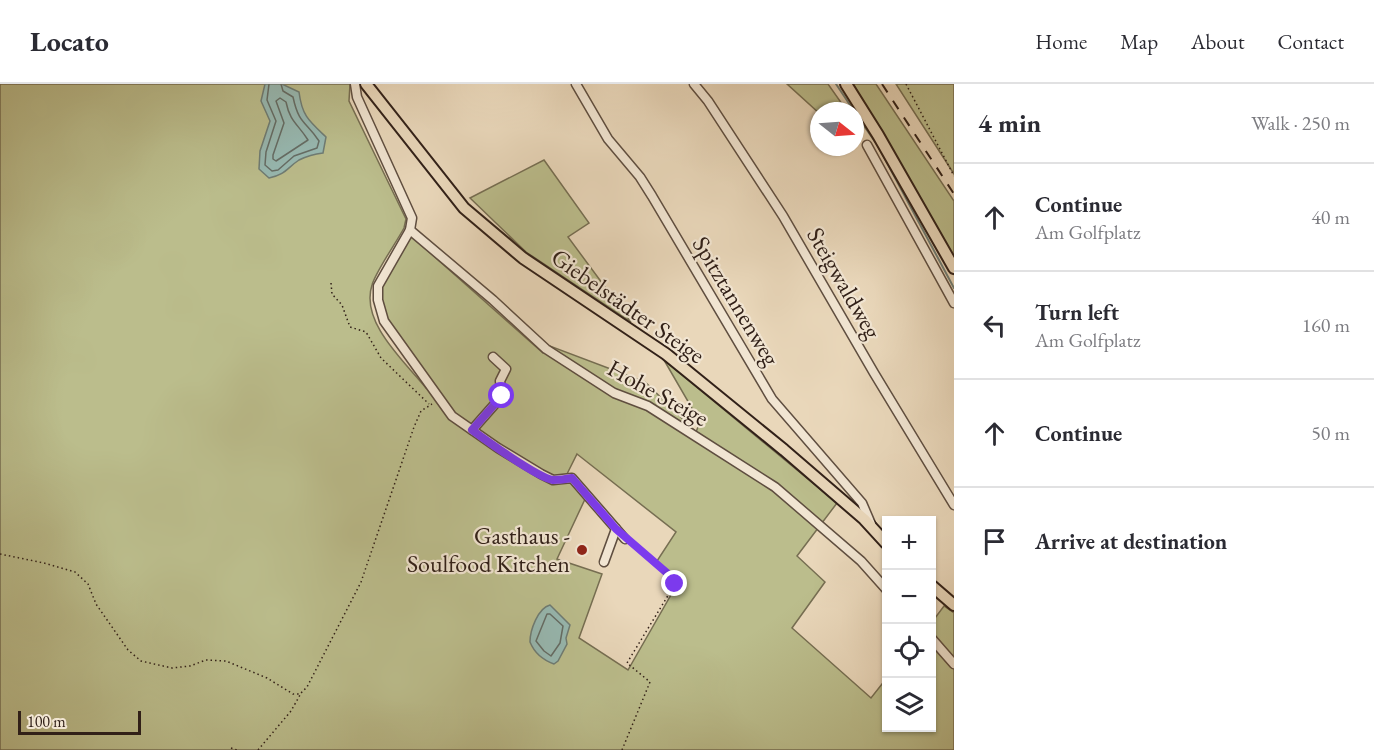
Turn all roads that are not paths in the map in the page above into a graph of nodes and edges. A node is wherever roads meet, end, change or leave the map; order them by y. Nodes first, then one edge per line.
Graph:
1 (355, 84) edge
2 (366, 84) edge
3 (576, 84) edge
4 (694, 84) edge
5 (846, 84) edge
6 (867, 145) dead end
7 (410, 230) junction
8 (954, 268) edge
9 (954, 303) edge
10 (494, 357) dead end
11 (472, 430) junction
12 (954, 506) edge
13 (616, 529) junction
14 (873, 530) junction
15 (626, 539) road end
16 (882, 539) edge
17 (604, 562) dead end
18 (882, 585) edge
19 (936, 589) edge
20 (954, 605) edge
21 (936, 644) edge
22 (954, 664) edge

1 - 7 street
2 - 14 main road, Giebelstädter Steige
3 - 14 street, Spitztannenweg
4 - 12 street, Steigwaldweg
5 - 8 main road
6 - 9 street
7 - 11 street
7 - 18 street, Hohe Steige
10 - 11 street
11 - 13 street
13 - 15 street
13 - 17 street
14 - 16 main road, Giebelstädter Steige
19 - 20 main road
21 - 22 street

